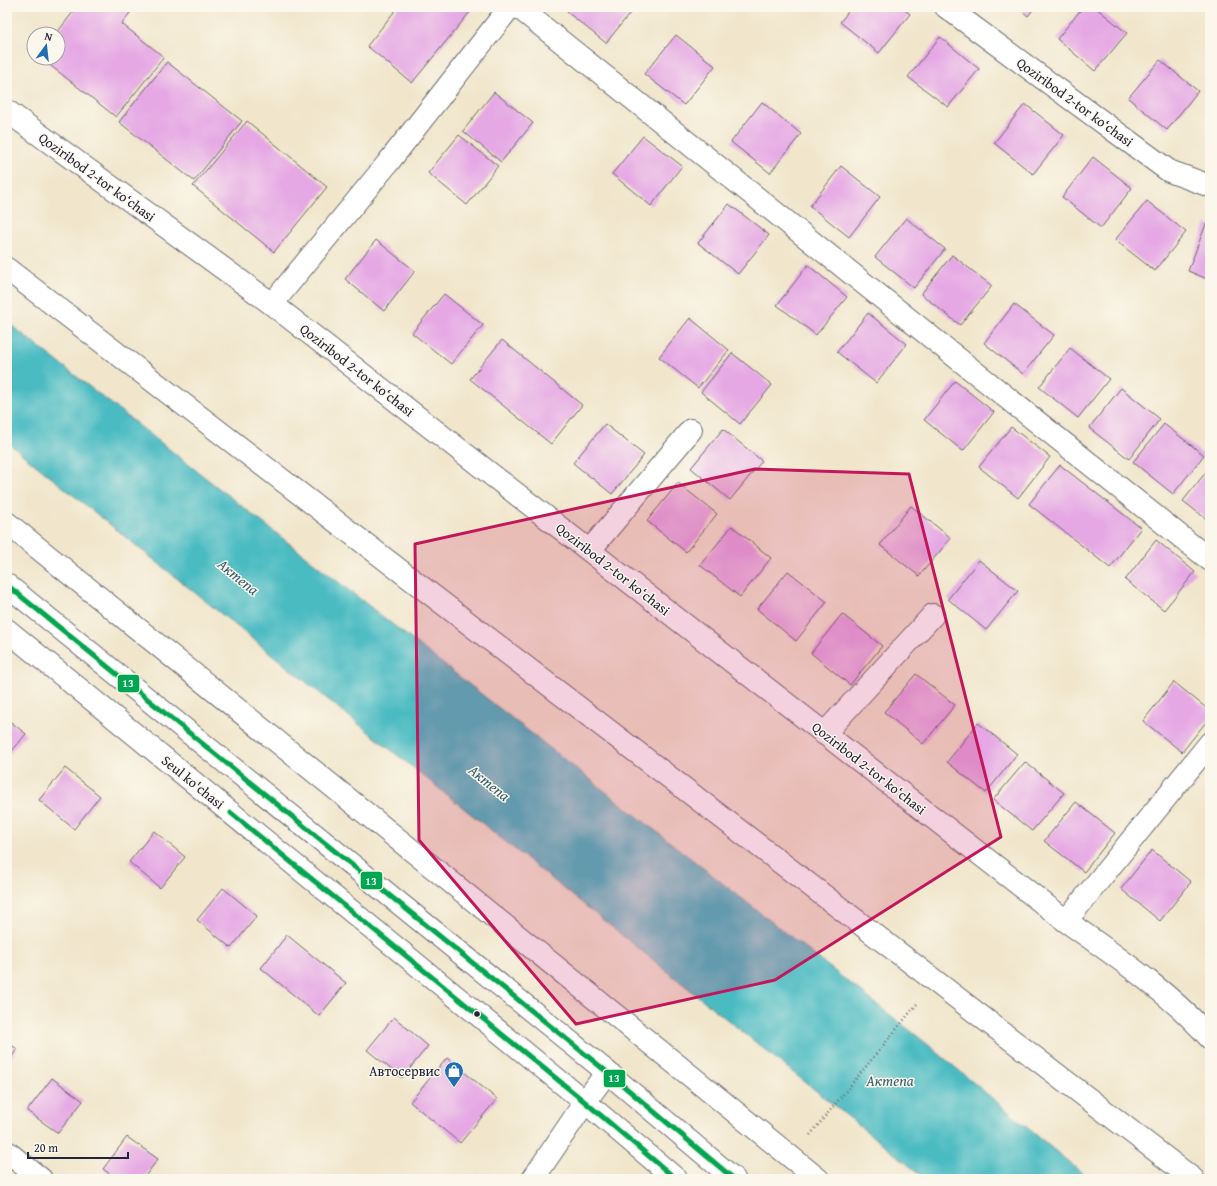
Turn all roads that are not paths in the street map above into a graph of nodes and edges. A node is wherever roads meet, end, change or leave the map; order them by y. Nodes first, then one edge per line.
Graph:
1 (510, 7) edge
2 (518, 7) edge
3 (946, 7) edge
4 (7, 111) edge
5 (1210, 186) edge
6 (7, 269) edge
7 (272, 304) junction
8 (691, 430) dead end
9 (7, 523) edge
10 (590, 550) junction
11 (1210, 560) edge
12 (7, 585) edge
13 (933, 615) dead end
14 (7, 630) edge
15 (824, 734) junction
16 (1210, 744) edge
17 (1066, 921) junction
18 (1210, 1038) edge
19 (607, 1072) junction
20 (585, 1102) junction
21 (7, 1152) edge
22 (41, 1179) edge
23 (533, 1179) edge
24 (676, 1179) edge
25 (734, 1179) edge
26 (818, 1179) edge
27 (1193, 1179) edge

1 - 7 street
2 - 11 street
3 - 5 street, Qoziribod 2-tor ko‘chasi
4 - 7 street, Qoziribod 2-tor ko‘chasi
6 - 27 street
7 - 10 street, Qoziribod 2-tor ko‘chasi
8 - 10 street
9 - 26 street
10 - 15 street, Qoziribod 2-tor ko‘chasi
12 - 19 street
13 - 15 street
14 - 20 street, Seul ko'chasi
15 - 17 street, Qoziribod 2-tor ko‘chasi
16 - 17 street
17 - 18 street, Qoziribod 2-tor ko‘chasi
19 - 20 street
19 - 25 street
20 - 23 street
20 - 24 street, Seul ko'chasi
21 - 22 street

